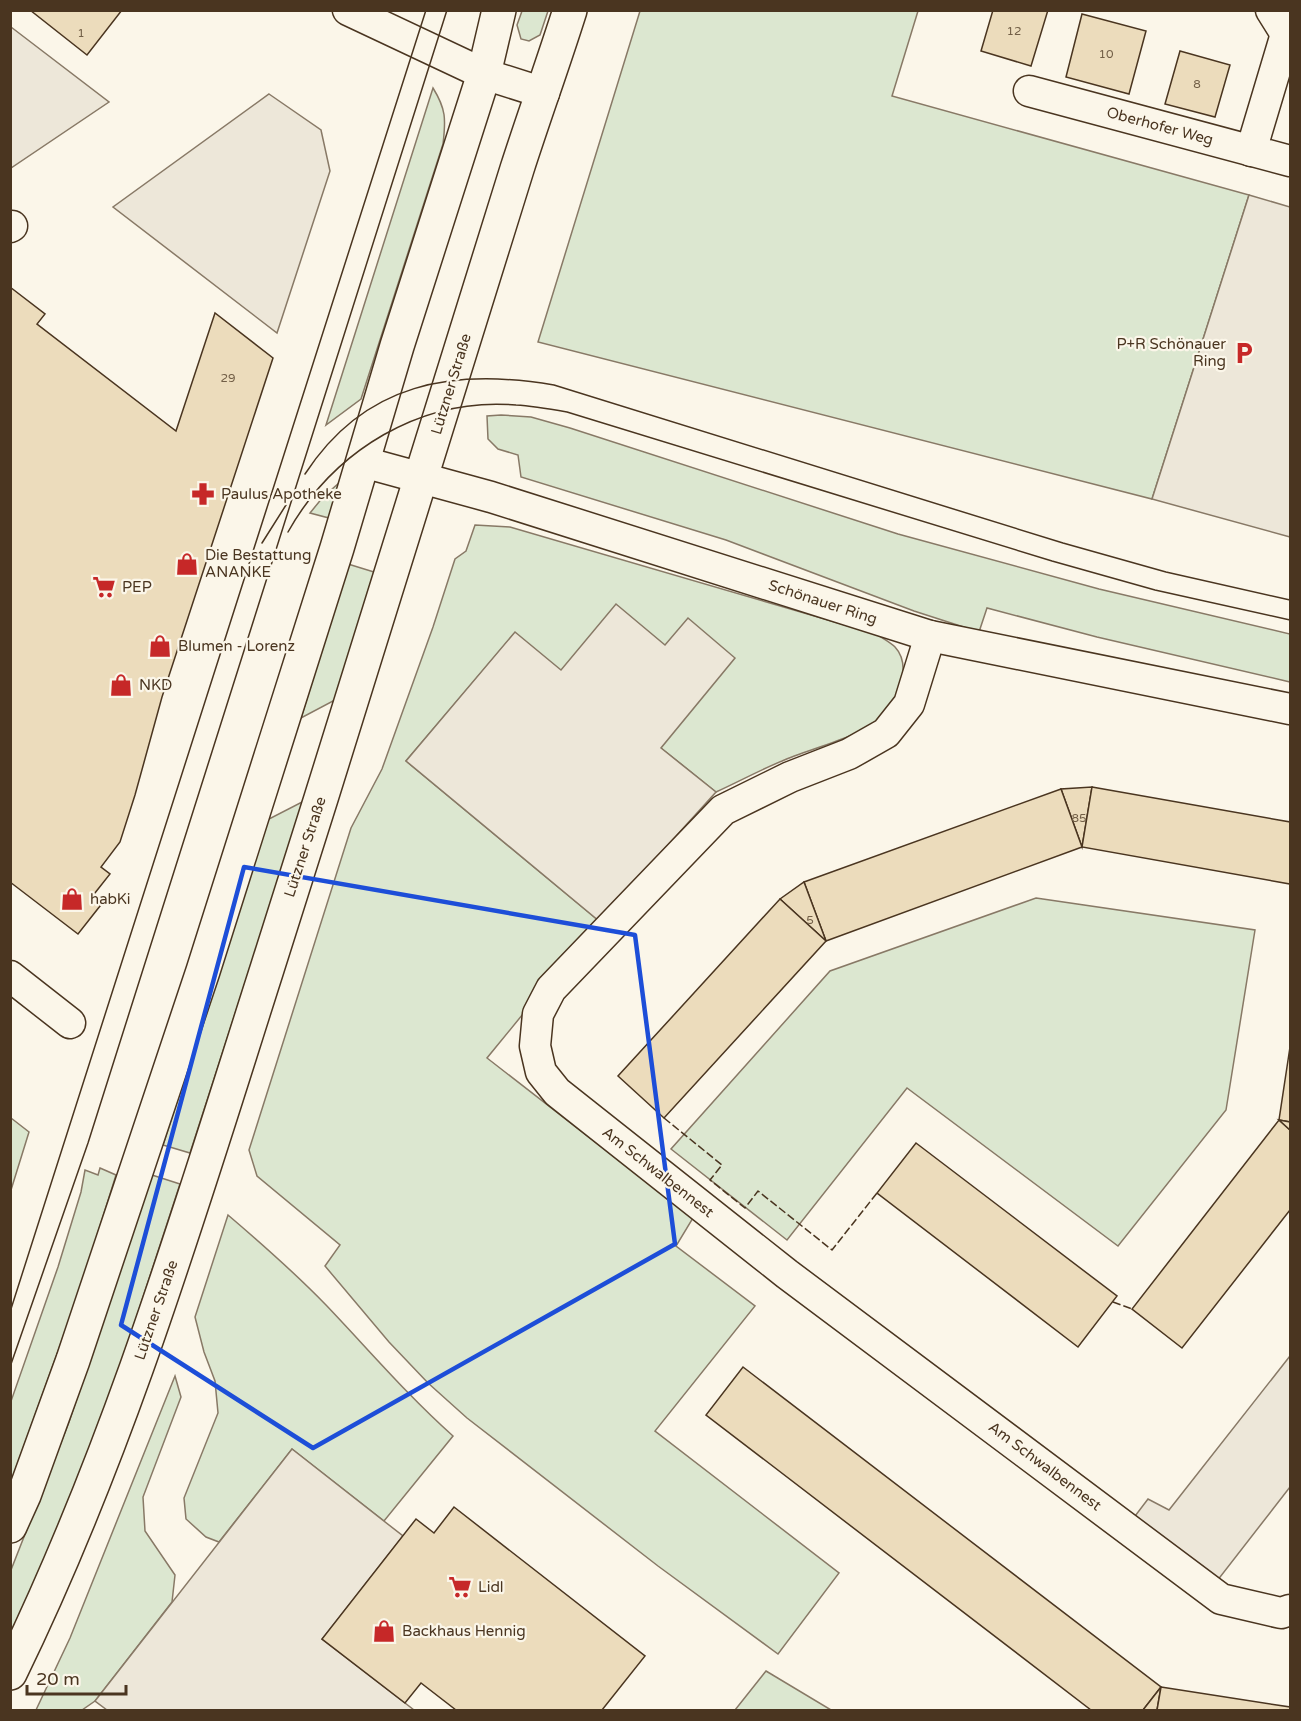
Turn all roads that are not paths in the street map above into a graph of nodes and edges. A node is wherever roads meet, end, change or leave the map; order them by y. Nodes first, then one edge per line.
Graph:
1 (348, 10) edge
2 (499, 10) edge
3 (570, 10) edge
4 (1282, 26) edge
5 (484, 74) junction
6 (1029, 91) dead end
7 (544, 93) junction
8 (1251, 151) junction
9 (1290, 161) edge
10 (363, 462) junction
11 (421, 478) junction
12 (930, 636) junction
13 (1290, 709) edge
14 (10, 976) edge
15 (70, 1023) dead end
16 (10, 1526) edge
17 (1290, 1610) edge
18 (10, 1673) edge

1 - 5 street
2 - 5 main road
3 - 7 main road, Lützner Straße
4 - 8 street
5 - 7 street
5 - 10 main road
6 - 8 street, Oberhofer Weg
7 - 11 main road, Lützner Straße
8 - 9 street, Oberhofer Weg
10 - 11 street, Schönauer Ring
10 - 16 main road
11 - 12 street, Schönauer Ring
11 - 18 main road, Lützner Straße
12 - 13 street, Schönauer Ring
12 - 17 street, Am Schwalbennest
14 - 15 street

